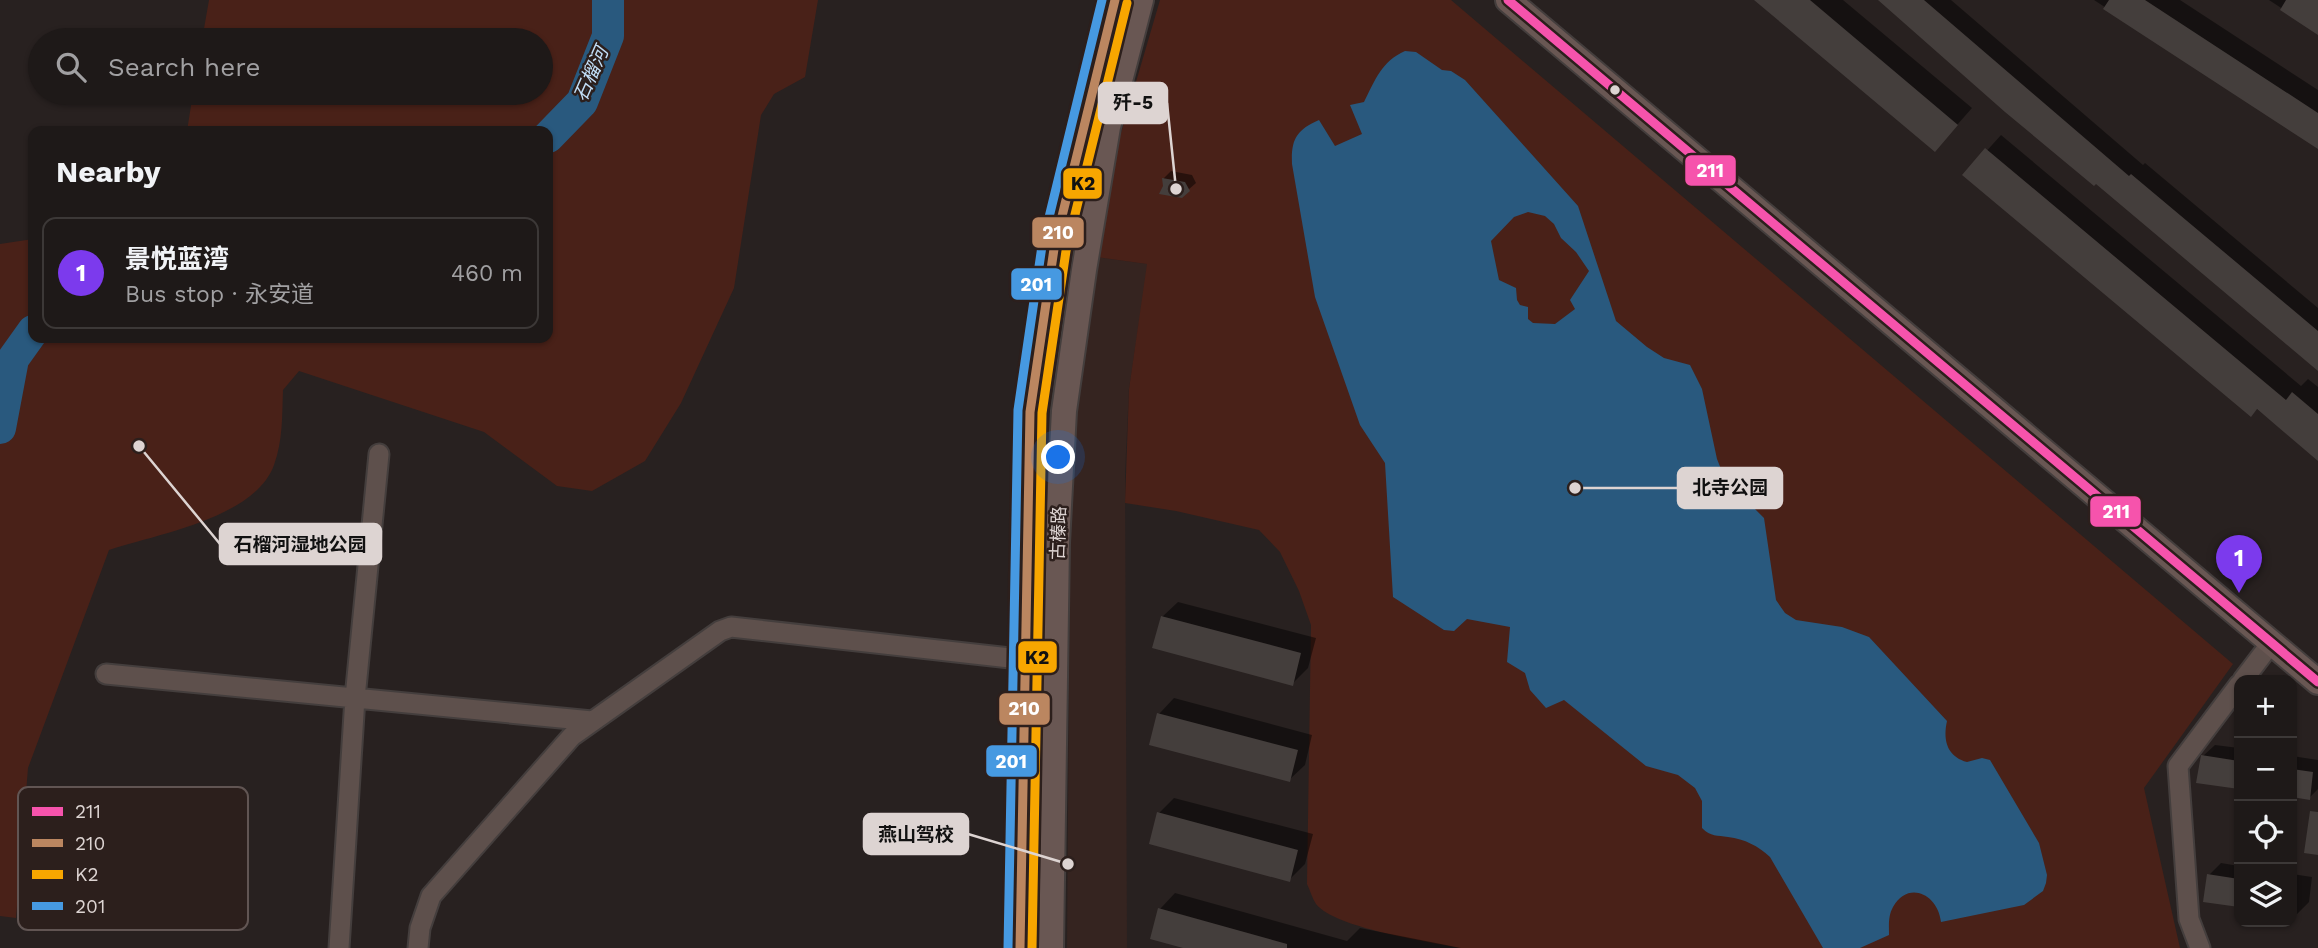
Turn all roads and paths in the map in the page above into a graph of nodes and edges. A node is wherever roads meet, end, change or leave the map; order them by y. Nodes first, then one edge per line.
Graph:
1 (1115, 0) edge
2 (1141, 0) edge
3 (1507, 0) edge
4 (379, 454) dead end
5 (2272, 642) junction
6 (1025, 660) junction
7 (1055, 663) junction
8 (106, 674) dead end
9 (2247, 675) edge
10 (2318, 682) edge
11 (2234, 692) edge
12 (355, 698) junction
13 (592, 721) junction
14 (339, 948) edge
15 (418, 948) edge
16 (1020, 948) edge
17 (1051, 948) edge
18 (2200, 948) edge

1 - 6 main road, 古榛路
2 - 7 main road, 古榛路
3 - 5 main road
4 - 12 street
5 - 9 street
5 - 10 main road
6 - 7 street
6 - 13 street
6 - 16 main road, 古榛路
7 - 17 main road, 古榛路
8 - 12 street
11 - 18 street
12 - 13 street
12 - 14 street
13 - 15 street

